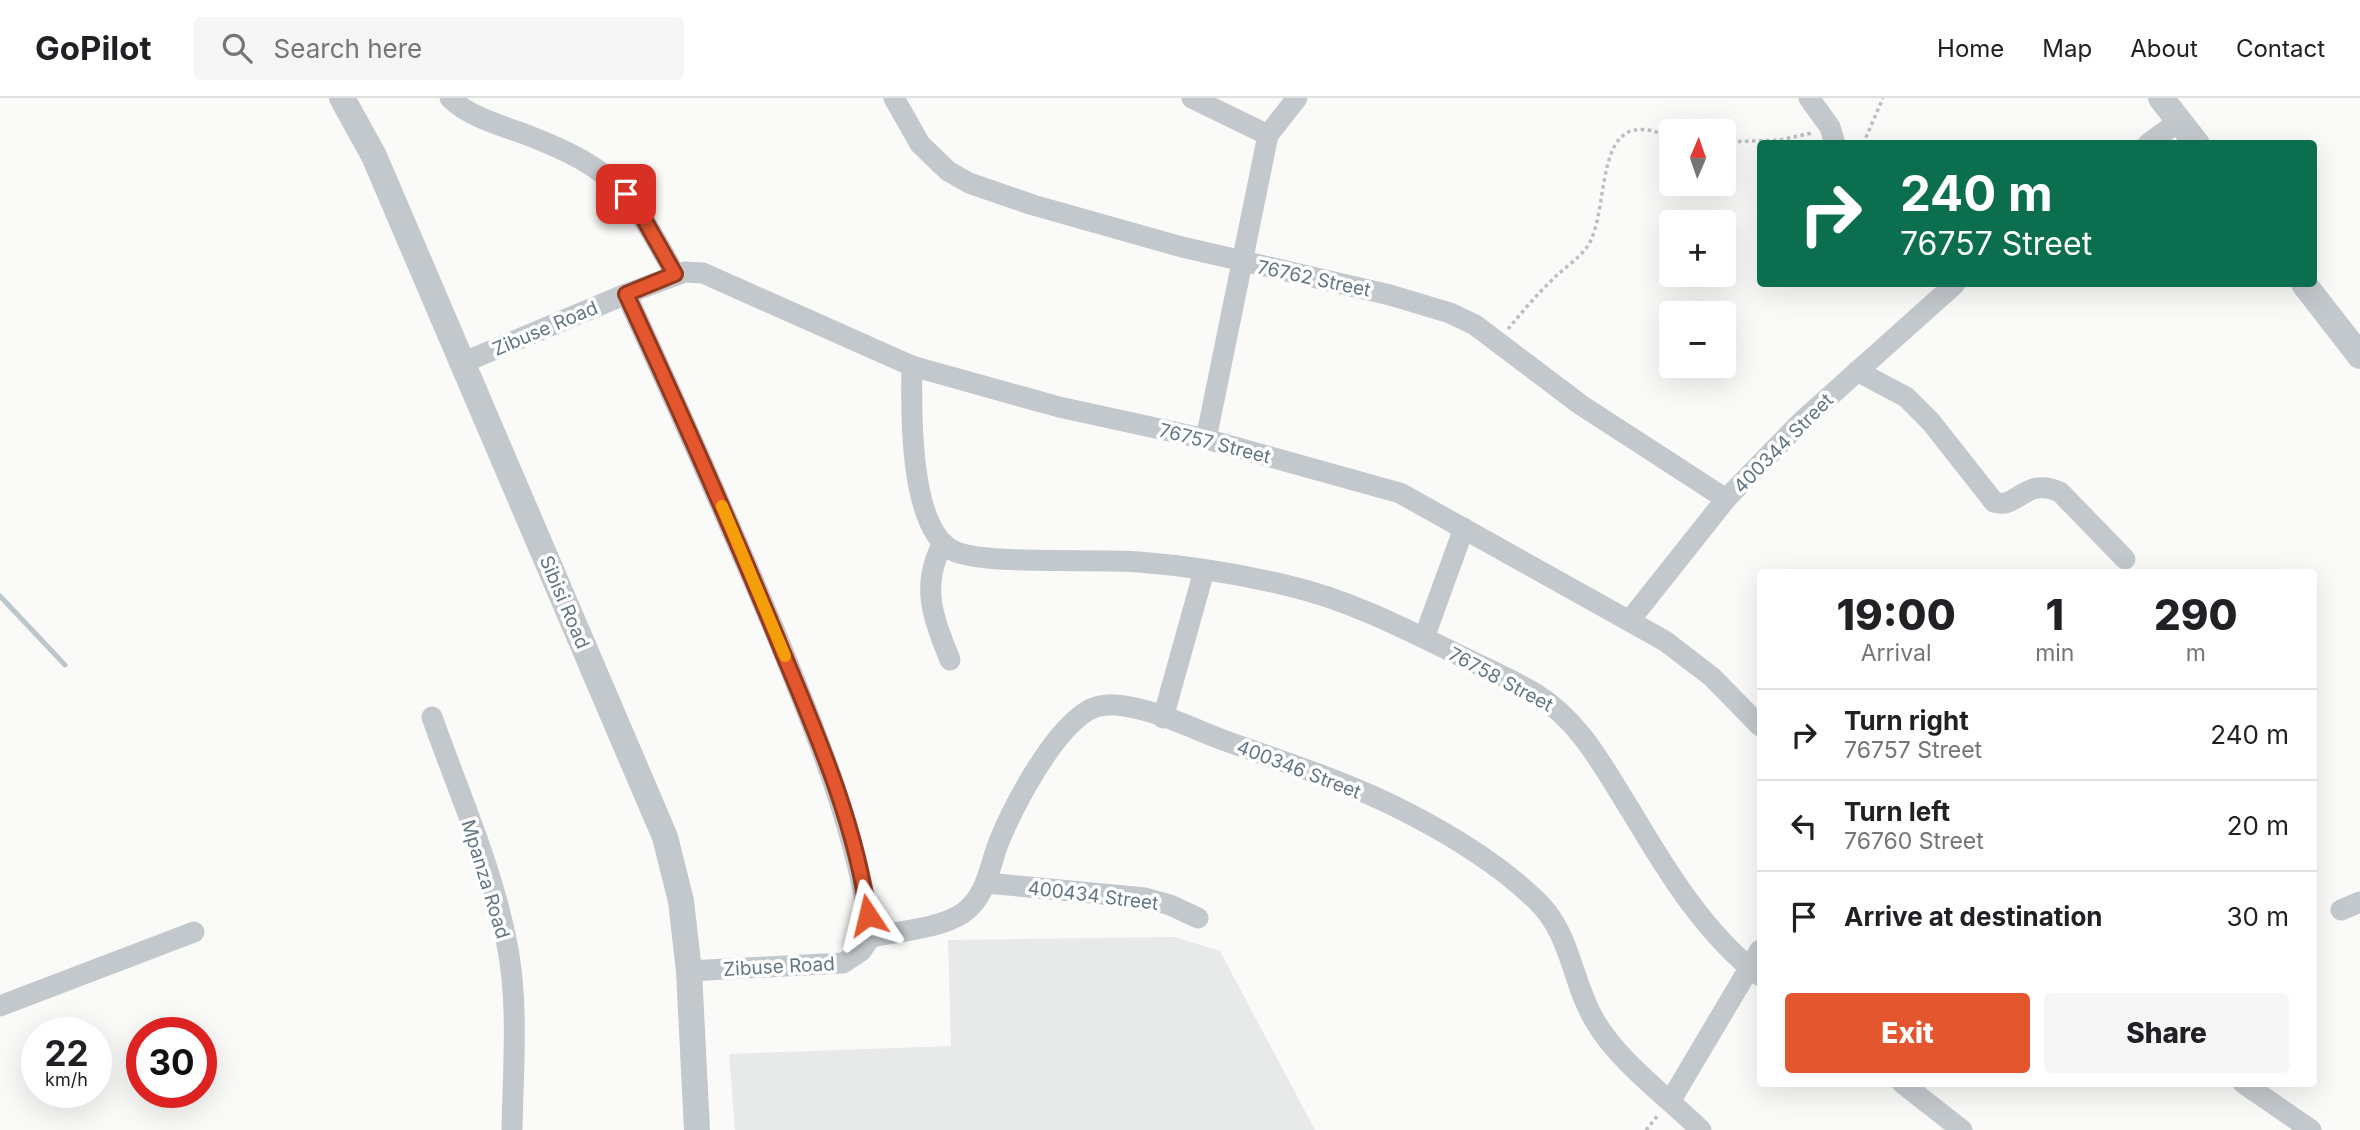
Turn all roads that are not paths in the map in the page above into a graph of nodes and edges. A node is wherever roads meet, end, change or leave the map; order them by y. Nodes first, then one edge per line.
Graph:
1 (342, 98) edge
2 (450, 98) edge
3 (894, 98) edge
4 (1192, 98) edge
5 (1297, 98) edge
6 (1809, 98) edge
7 (2161, 98) edge
8 (2179, 121) junction
9 (1268, 135) junction
10 (1832, 135) edge
11 (2153, 140) edge
12 (2193, 140) edge
13 (1242, 262) junction
14 (675, 274) junction
15 (1952, 287) edge
16 (2306, 287) edge
17 (626, 294) junction
18 (2360, 356) edge
19 (462, 363) junction
20 (912, 366) junction
21 (1857, 371) junction
22 (1206, 439) junction
23 (1726, 499) junction
24 (1464, 528) junction
25 (943, 543) junction
26 (2125, 559) dead end
27 (1204, 571) junction
28 (1630, 620) junction
29 (1424, 638) junction
30 (950, 660) dead end
31 (432, 717) dead end
32 (1163, 718) junction
33 (1757, 723) edge
34 (986, 883) junction
35 (1198, 918) dead end
36 (194, 932) dead end
37 (871, 937) junction
38 (1756, 964) edge
39 (689, 971) junction
40 (0, 1006) edge
41 (1907, 1087) edge
42 (2250, 1087) edge
43 (1671, 1100) junction
44 (512, 1130) edge
45 (697, 1130) edge
46 (1701, 1130) edge
47 (1962, 1130) edge
48 (2311, 1130) edge

1 - 19 street, Sibisi Road
2 - 14 street
3 - 13 street, 76762 Street
4 - 9 street
5 - 9 street
6 - 10 street
7 - 8 street
8 - 11 street
8 - 12 street
9 - 13 street
13 - 22 street
13 - 23 street, 76762 Street
14 - 17 street, 76757 Street
14 - 20 street, 76757 Street
15 - 21 street, 400344 Street
16 - 18 street
17 - 19 street, Zibuse Road
17 - 37 street
19 - 39 street, Sibisi Road
20 - 22 street, 76757 Street
20 - 25 street
21 - 23 street, 400344 Street
21 - 26 street
22 - 24 street, 76757 Street
23 - 28 street, 400344 Street
24 - 28 street, 76757 Street
24 - 29 street
25 - 27 street, 76758 Street
25 - 30 street
27 - 29 street, 76758 Street
27 - 32 street
28 - 33 street, 76757 Street
29 - 38 street, 76758 Street
31 - 44 street, Mpanza Road
32 - 34 street, 400346 Street
32 - 43 street, 400346 Street
34 - 35 street, 400434 Street
34 - 37 street, 400346 Street
36 - 40 street
37 - 39 street, Zibuse Road
38 - 43 street
39 - 45 street, Sibisi Road
41 - 47 street
42 - 48 street
43 - 46 street, 400346 Street

